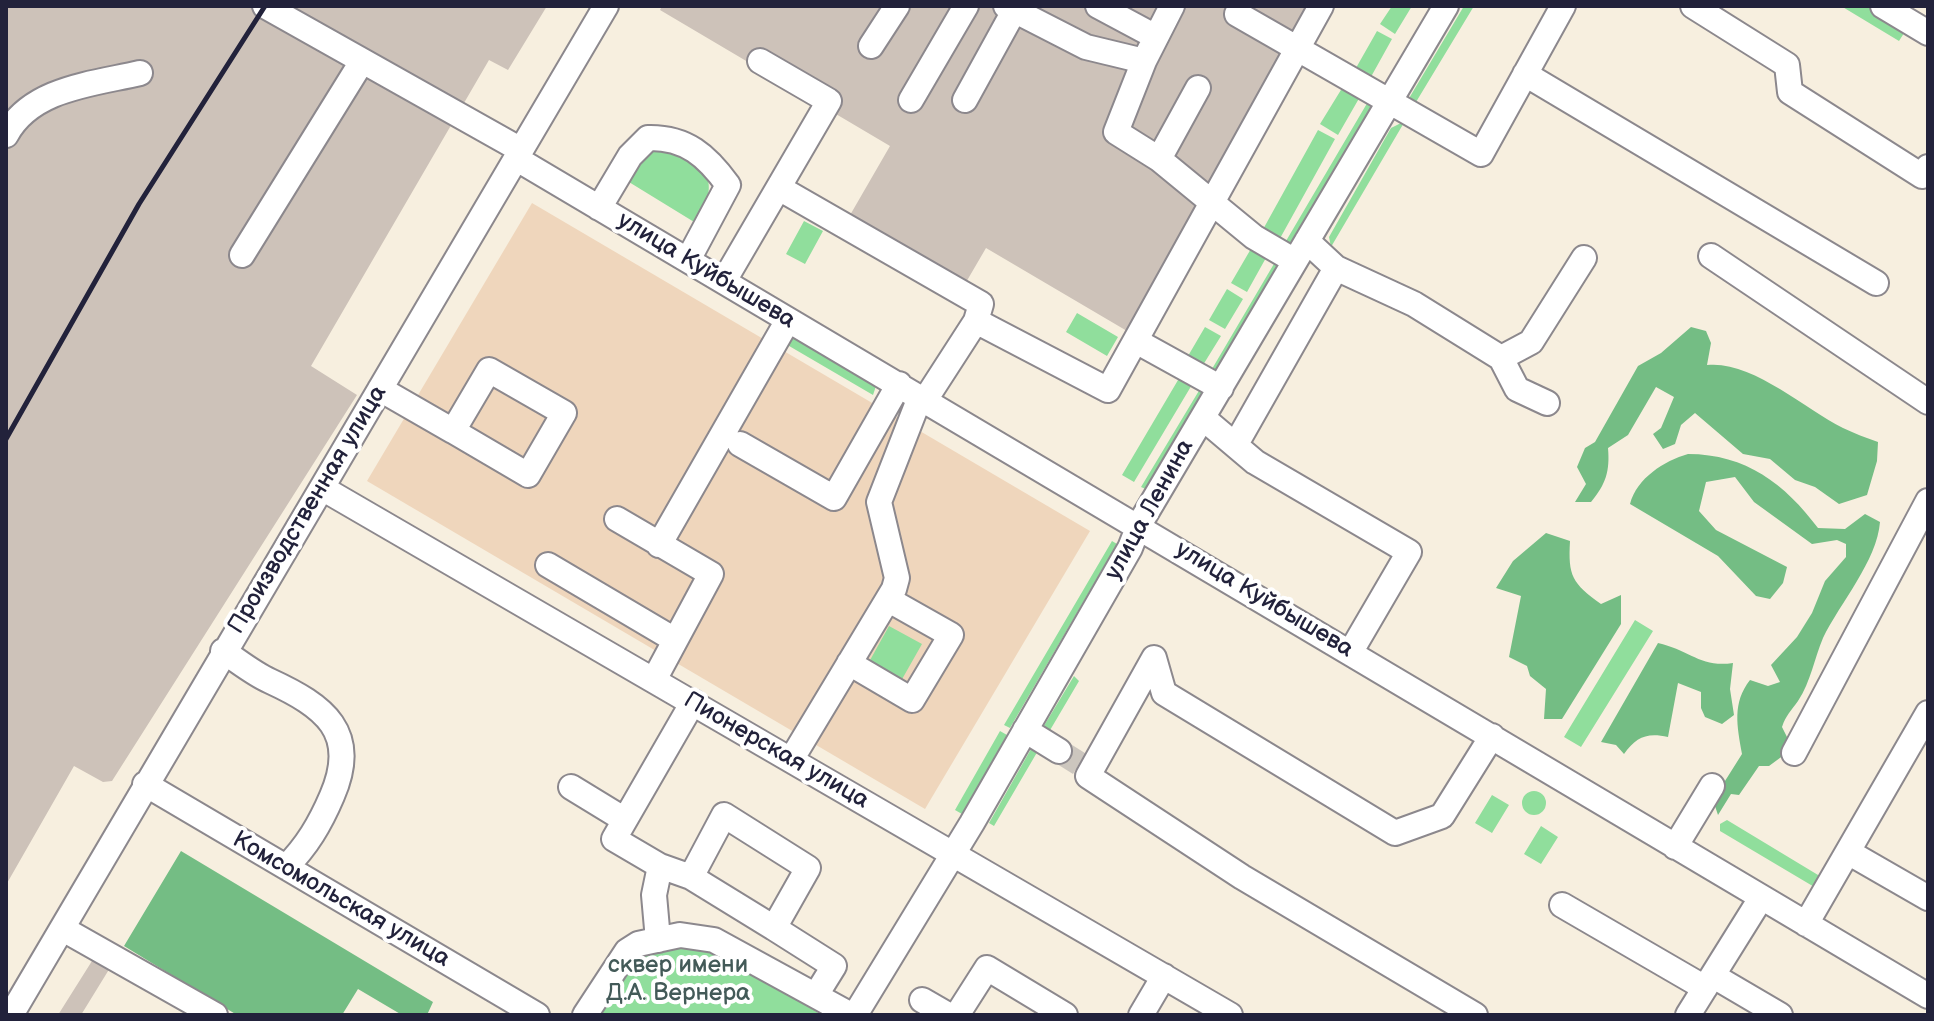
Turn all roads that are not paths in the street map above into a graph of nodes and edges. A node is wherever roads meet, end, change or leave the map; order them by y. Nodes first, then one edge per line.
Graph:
1 (265, 6) edge
2 (606, 6) edge
3 (897, 6) edge
4 (966, 6) edge
5 (1098, 6) edge
6 (1172, 6) edge
7 (1321, 6) edge
8 (1446, 6) edge
9 (1563, 6) edge
10 (1693, 6) edge
11 (1883, 6) edge
12 (1010, 9) edge
13 (1233, 9) edge
14 (1928, 33) edge
15 (1156, 37) junction
16 (871, 46) dead end
17 (1297, 46) junction
18 (760, 61) dead end
19 (1144, 61) junction
20 (361, 63) junction
21 (140, 73) dead end
22 (1525, 74) junction
23 (1198, 88) dead end
24 (911, 100) dead end
25 (965, 100) dead end
26 (1389, 103) junction
27 (6, 135) edge
28 (519, 154) junction
29 (1159, 159) junction
30 (1928, 167) edge
31 (779, 188) junction
32 (1212, 205) junction
33 (599, 208) junction
34 (1301, 251) junction
35 (242, 255) dead end
36 (1711, 256) dead end
37 (1584, 258) dead end
38 (688, 260) junction
39 (1336, 268) junction
40 (724, 281) junction
41 (1876, 283) dead end
42 (788, 320) junction
43 (976, 321) junction
44 (1136, 341) junction
45 (1501, 358) junction
46 (1221, 388) junction
47 (380, 389) junction
48 (915, 394) junction
49 (1928, 402) edge
50 (1547, 403) dead end
51 (1203, 418) junction
52 (453, 431) junction
53 (740, 444) dead end
54 (1236, 444) junction
55 (322, 488) junction
56 (1928, 501) edge
57 (617, 519) dead end
58 (1139, 525) junction
59 (659, 545) junction
60 (548, 565) dead end
61 (889, 600) junction
62 (675, 640) junction
63 (223, 651) junction
64 (1350, 653) junction
65 (849, 663) junction
66 (654, 680) junction
67 (693, 702) junction
68 (1928, 713) edge
69 (1025, 730) junction
70 (1492, 736) junction
71 (1059, 751) tunnel mouth
72 (1794, 753) dead end
73 (791, 760) junction
74 (145, 784) junction
75 (1712, 786) dead end
76 (571, 787) dead end
77 (625, 820) junction
78 (1675, 847) junction
79 (1848, 852) junction
80 (953, 854) junction
81 (660, 866) junction
82 (286, 867) junction
83 (691, 877) junction
84 (1761, 898) junction
85 (1928, 898) edge
86 (1562, 905) dead end
87 (1806, 924) junction
88 (774, 928) junction
89 (63, 929) junction
90 (658, 940) junction
91 (834, 966) junction
92 (1164, 976) junction
93 (1714, 984) junction
94 (872, 987) junction
95 (816, 995) junction
96 (1928, 996) edge
97 (922, 1000) dead end
98 (1767, 1012) edge
99 (11, 1015) edge
100 (215, 1015) edge
101 (537, 1015) edge
102 (585, 1015) edge
103 (853, 1015) edge
104 (948, 1015) edge
105 (957, 1015) edge
106 (1065, 1015) edge
107 (1141, 1015) edge
108 (1230, 1015) edge
109 (1475, 1015) edge
110 (1688, 1015) edge

1 - 20 street, улица Куйбышева
2 - 28 street, Производственная улица
3 - 16 street
4 - 24 street
5 - 15 street
6 - 15 street
7 - 17 street
8 - 26 street, улица Ленина
9 - 22 street
10 - 30 street
11 - 14 street
12 - 19 street
12 - 25 street
13 - 17 street
15 - 19 street
17 - 26 street
17 - 32 street
18 - 31 street
19 - 29 street
20 - 28 street, улица Куйбышева
20 - 35 street
21 - 27 street
22 - 26 street
22 - 41 street
23 - 29 street
26 - 34 street, улица Ленина
28 - 33 street, улица Куйбышева
28 - 47 street, Производственная улица
29 - 32 street
31 - 40 street
31 - 43 street
32 - 34 street
32 - 44 street
33 - 38 street, улица Куйбышева
33 - 38 street
34 - 39 street
34 - 46 street, улица Ленина
36 - 49 street
37 - 45 street
38 - 40 street, улица Куйбышева
39 - 45 street
39 - 54 street
40 - 42 street, улица Куйбышева
42 - 48 street, улица Куйбышева
42 - 59 street
43 - 44 street
43 - 48 street
44 - 46 street
45 - 50 street
46 - 51 street, улица Ленина
47 - 52 street
47 - 55 street, Производственная улица
48 - 53 street
48 - 58 street, улица Куйбышева
48 - 61 street
51 - 54 street
51 - 58 street, улица Ленина
52 - 52 street
54 - 64 street
55 - 63 street, Производственная улица
55 - 66 street, Пионерская улица
56 - 72 street
57 - 59 street
58 - 64 street, улица Куйбышева
58 - 69 street, улица Ленина
59 - 62 street
60 - 62 street
61 - 65 street
61 - 65 street
62 - 66 street
63 - 74 street, Производственная улица
63 - 82 street
64 - 70 street, улица Куйбышева
65 - 73 street
66 - 67 street, Пионерская улица
67 - 73 street, Пионерская улица
67 - 77 street
68 - 79 street
69 - 71 street
69 - 80 street, улица Ленина
70 - 78 street, улица Куйбышева
70 - 109 street
73 - 80 street, Пионерская улица
74 - 82 street, Комсомольская улица
74 - 89 street, Производственная улица
75 - 78 street
76 - 77 street
77 - 81 street
78 - 84 street, улица Куйбышева
79 - 85 street
79 - 87 street
80 - 92 street, Пионерская улица
80 - 94 street, улица Ленина
81 - 83 street
81 - 90 street
82 - 101 street, Комсомольская улица
83 - 88 street
83 - 88 street
84 - 87 street, улица Куйбышева
84 - 93 street
86 - 93 street
87 - 96 street, улица Куйбышева
88 - 91 street
89 - 99 street, Производственная улица
89 - 100 street
90 - 95 street, улица Ленина
90 - 102 street, улица Ленина
91 - 94 street
91 - 95 street
92 - 107 street
92 - 108 street, Пионерская улица
93 - 98 street
93 - 110 street
94 - 103 street, улица Ленина
95 - 103 street, улица Ленина
97 - 104 street
105 - 106 street

